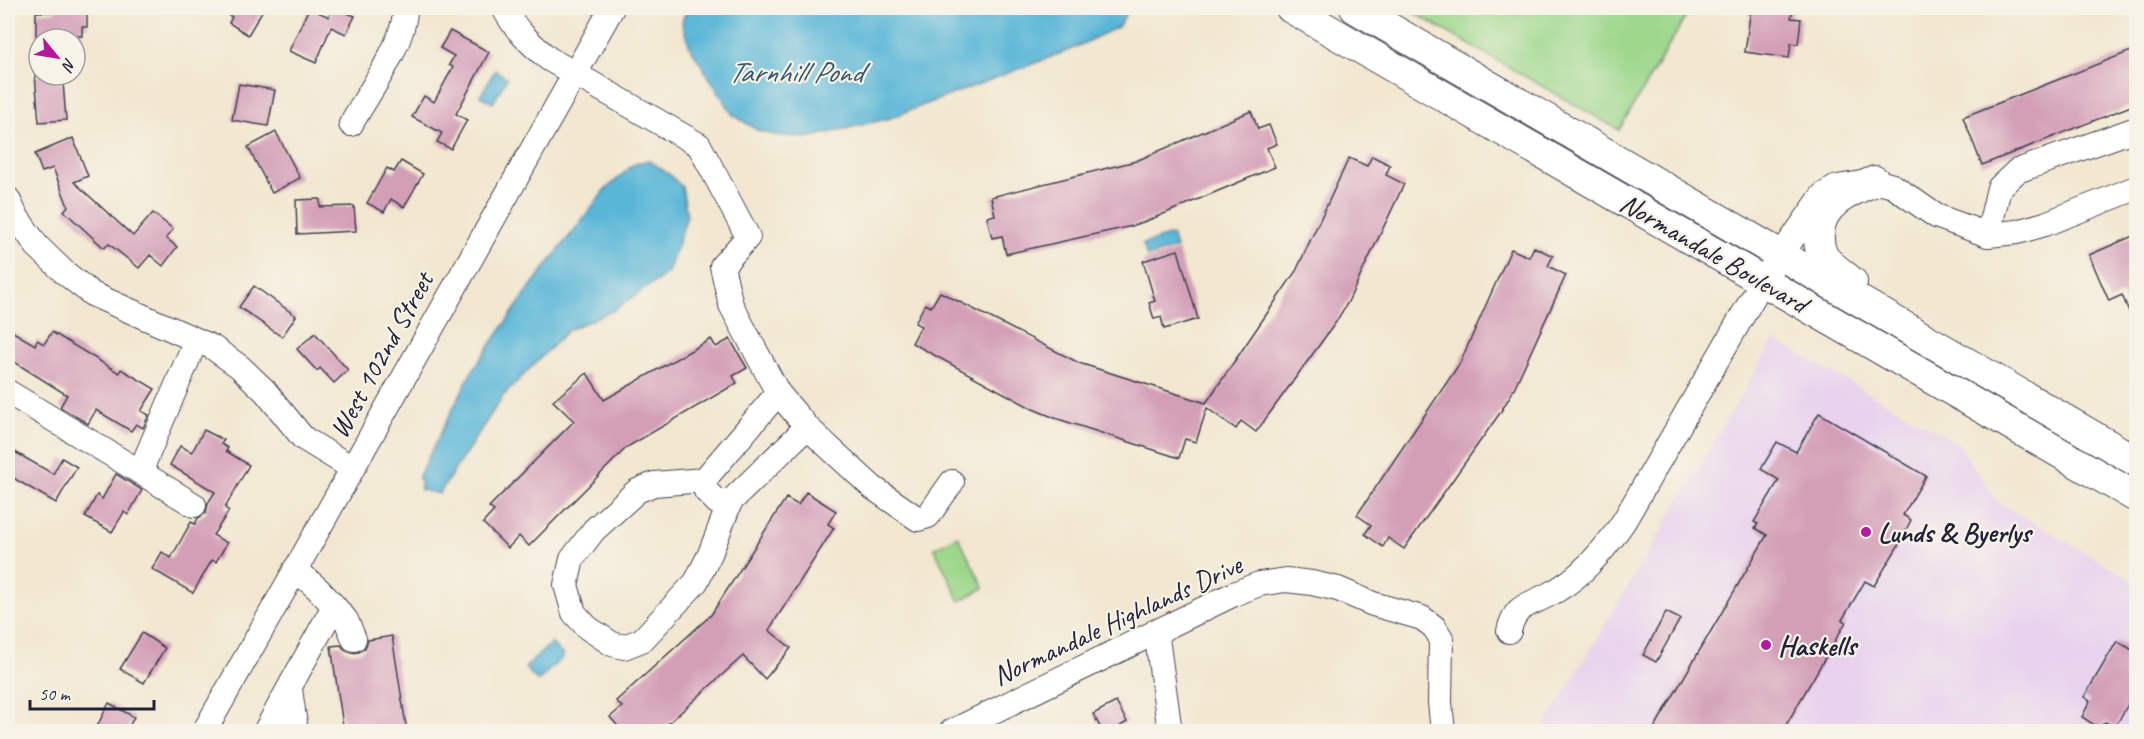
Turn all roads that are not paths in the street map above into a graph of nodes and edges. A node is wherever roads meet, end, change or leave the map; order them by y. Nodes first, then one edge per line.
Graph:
1 (405, 8) edge
2 (504, 8) edge
3 (612, 8) edge
4 (1291, 8) edge
5 (1355, 8) edge
6 (574, 73) junction
7 (351, 124) dead end
8 (2136, 129) edge
9 (1875, 181) junction
10 (2136, 188) edge
11 (9, 206) edge
12 (1988, 235) junction
13 (1781, 254) junction
14 (1762, 282) junction
15 (1886, 315) junction
16 (196, 340) junction
17 (8, 392) edge
18 (778, 393) junction
19 (807, 427) junction
20 (2136, 460) edge
21 (352, 468) junction
22 (140, 472) junction
23 (704, 480) junction
24 (952, 482) dead end
25 (2136, 497) edge
26 (730, 502) junction
27 (194, 505) dead end
28 (295, 569) junction
29 (334, 606) junction
30 (1156, 631) junction
31 (1509, 631) dead end
32 (354, 639) dead end
33 (290, 689) junction
34 (208, 731) edge
35 (265, 732) edge
36 (296, 732) edge
37 (951, 732) edge
38 (1170, 732) edge
39 (1443, 732) edge

1 - 7 street
2 - 6 street
3 - 6 street, West 102nd Street
4 - 14 main road, Normandale Boulevard
5 - 13 main road, Normandale Boulevard
6 - 18 street
6 - 21 street, West 102nd Street
8 - 12 street
9 - 12 street
9 - 13 street
9 - 15 main road
10 - 12 street
11 - 16 street
13 - 14 street
13 - 15 main road, Normandale Boulevard
14 - 25 main road, Normandale Boulevard
14 - 31 street
15 - 20 main road, Normandale Boulevard
16 - 21 street
16 - 22 street
17 - 22 street
18 - 19 street
18 - 23 street
19 - 24 street
19 - 26 street
21 - 28 street, West 102nd Street
22 - 27 street
23 - 26 street
23 - 26 street
28 - 29 street
28 - 34 street, West 102nd Street
29 - 32 street
29 - 33 street
30 - 37 street, Normandale Highlands Drive
30 - 38 street
30 - 39 street, Normandale Highlands Drive
33 - 35 street
33 - 36 street

